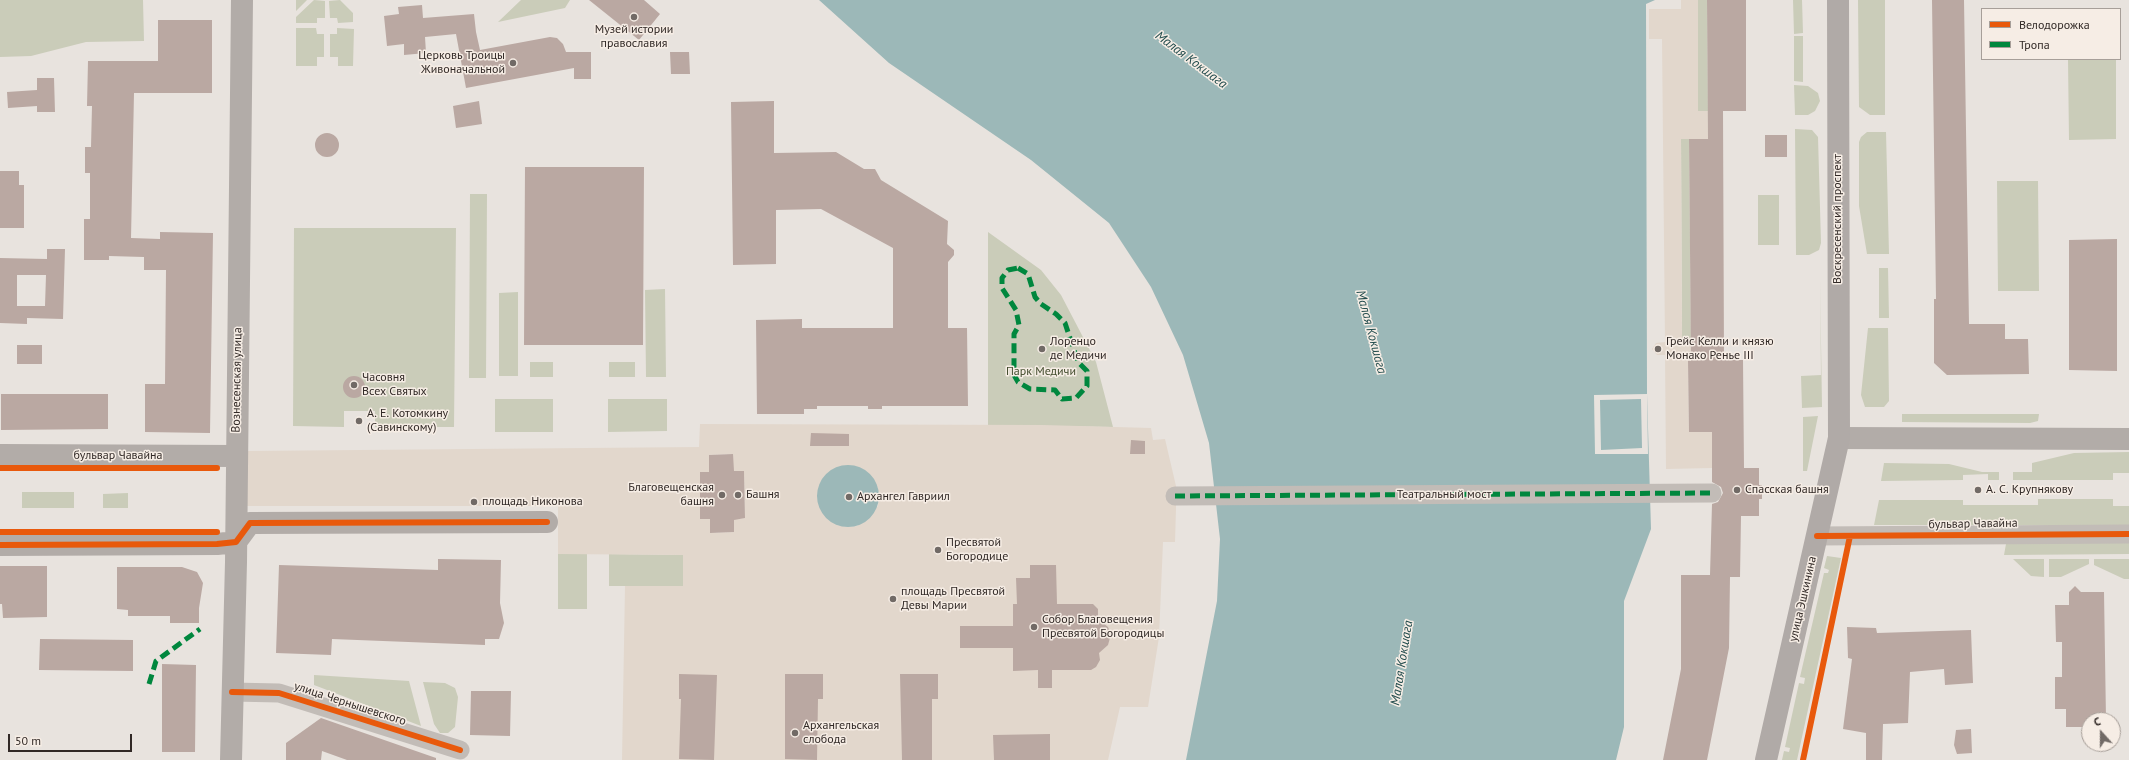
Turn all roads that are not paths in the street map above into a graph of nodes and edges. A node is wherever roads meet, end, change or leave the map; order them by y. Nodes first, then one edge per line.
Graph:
1 (242, 0) edge
2 (1838, 0) edge
3 (1839, 438) junction
4 (2129, 439) edge
5 (0, 455) edge
6 (236, 456) junction
7 (1712, 493) dead end
8 (1175, 496) dead end
9 (243, 516) junction
10 (547, 522) dead end
11 (2129, 534) edge
12 (1818, 536) junction
13 (236, 542) junction
14 (0, 545) edge
15 (232, 692) junction
16 (460, 750) dead end
17 (231, 760) edge
18 (1766, 760) edge

1 - 6 street, Вознесенская улица
2 - 3 main road, Воскресенский проспект
3 - 4 street
3 - 12 main road, улица Эшкинина
5 - 6 street, бульвар Чавайна
6 - 9 street, Вознесенская улица
7 - 8 street, Театральный мост
9 - 10 street
9 - 13 street
11 - 12 street, бульвар Чавайна
12 - 18 main road, улица Эшкинина
13 - 14 street
13 - 15 street
15 - 16 street, улица Чернышевского
15 - 17 street

